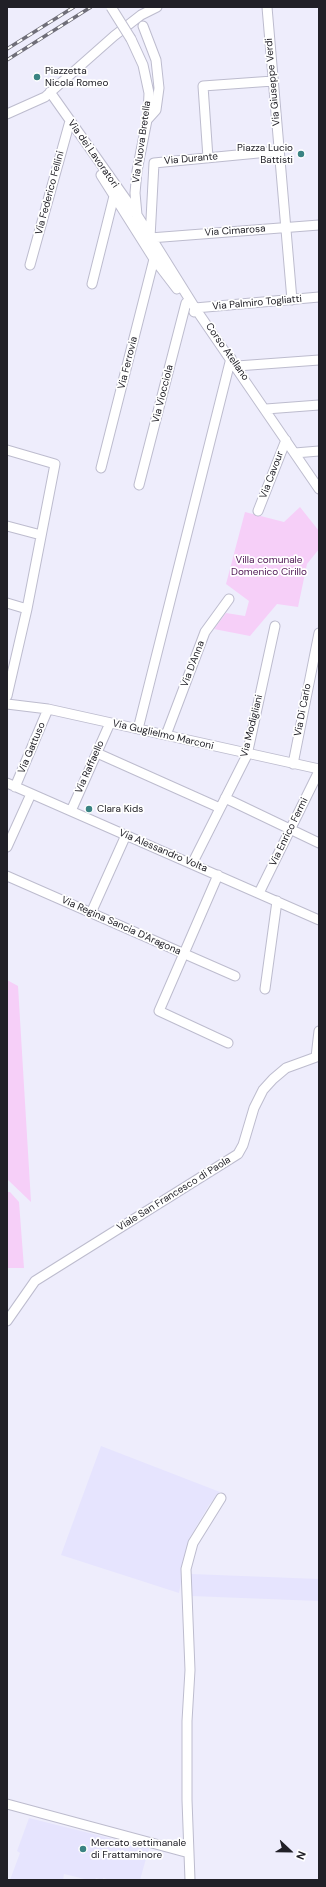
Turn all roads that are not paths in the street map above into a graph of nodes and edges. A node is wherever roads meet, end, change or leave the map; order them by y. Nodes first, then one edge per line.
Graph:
1 (111, 7) edge
2 (156, 7) edge
3 (267, 7) edge
4 (143, 26) dead end
5 (274, 81) junction
6 (50, 92) junction
7 (7, 114) edge
8 (147, 120) junction
9 (70, 121) junction
10 (279, 151) junction
11 (95, 157) junction
12 (208, 158) junction
13 (114, 196) junction
14 (137, 214) junction
15 (319, 225) edge
16 (286, 228) junction
17 (150, 238) junction
18 (154, 259) junction
19 (30, 265) dead end
20 (92, 284) dead end
21 (319, 298) edge
22 (292, 300) junction
23 (186, 303) junction
24 (195, 308) junction
25 (231, 358) junction
26 (319, 360) edge
27 (237, 366) junction
28 (319, 405) edge
29 (266, 409) junction
30 (286, 440) junction
31 (7, 450) edge
32 (319, 451) edge
33 (295, 453) junction
34 (101, 468) dead end
35 (140, 485) dead end
36 (319, 489) edge
37 (258, 511) dead end
38 (7, 526) edge
39 (41, 535) junction
40 (229, 599) dead end
41 (7, 603) edge
42 (27, 609) junction
43 (275, 626) dead end
44 (319, 633) edge
45 (7, 696) edge
46 (7, 704) edge
47 (48, 709) junction
48 (110, 723) junction
49 (138, 729) junction
50 (166, 735) junction
51 (97, 753) junction
52 (247, 754) junction
53 (292, 764) junction
54 (319, 770) edge
55 (11, 785) edge
56 (31, 794) junction
57 (225, 798) junction
58 (220, 808) junction
59 (71, 811) junction
60 (290, 830) junction
61 (126, 835) junction
62 (319, 843) edge
63 (7, 848) edge
64 (192, 864) junction
65 (218, 875) junction
66 (7, 876) edge
67 (260, 893) junction
68 (277, 900) junction
69 (91, 913) junction
70 (319, 920) edge
71 (184, 954) junction
72 (235, 976) dead end
73 (265, 989) dead end
74 (319, 1031) edge
75 (228, 1043) dead end
76 (317, 1056) edge
77 (7, 1321) edge
78 (221, 1498) dead end
79 (7, 1804) edge
80 (190, 1853) junction
81 (190, 1880) edge

1 - 8 street, Via Nuova Bretella, bridge
2 - 6 street
3 - 5 street, Via Giuseppe Verdi
4 - 8 street
5 - 10 street, Via Giuseppe Verdi
5 - 12 street
6 - 7 street
6 - 9 street, Via dei Lavoratori
8 - 14 street, Via Nuova Bretella
9 - 11 street, Via dei Lavoratori
9 - 19 street, Via Federico Fellini
10 - 12 street, Via Durante
10 - 16 street, Via Giuseppe Verdi
11 - 13 street
11 - 14 street, Via dei Lavoratori
12 - 17 street, Via Durante
13 - 18 street
13 - 20 street
14 - 17 street, Corso Atellano
15 - 16 street, Via Cimarosa
16 - 17 street, Via Cimarosa
16 - 22 street, Via Giuseppe Verdi
17 - 24 street, Corso Atellano
18 - 23 street
18 - 34 street, Via Ferrovia
21 - 22 street, Via Palmiro Togliatti
22 - 24 street, Via Palmiro Togliatti
23 - 24 street
23 - 35 street, Via Viocciola
24 - 25 street, Corso Atellano
25 - 27 street, Corso Atellano
25 - 49 street
26 - 27 street
27 - 29 street, Corso Atellano
28 - 29 street
29 - 30 street, Corso Atellano
30 - 33 street, Corso Atellano
30 - 37 street, Via Cavour
31 - 39 street
32 - 33 street
33 - 36 street, Corso Atellano
38 - 39 street
39 - 42 street
40 - 50 street, Via D'Anna
41 - 42 street
42 - 45 street
43 - 52 street, Via Modigliani
44 - 53 street, Via Di Carlo
46 - 47 street, Via Guglielmo Marconi
47 - 48 street, Via Guglielmo Marconi
47 - 55 street, Via Gattuso
48 - 49 street, Via Guglielmo Marconi
48 - 51 street, Via Raffaello
49 - 50 street, Via Guglielmo Marconi
50 - 52 street, Via Guglielmo Marconi
51 - 58 street
51 - 59 street, Via Raffaello
52 - 53 street, Via Guglielmo Marconi
52 - 57 street, Via Modigliani
53 - 54 street, Via Guglielmo Marconi
54 - 60 street, Via Enrico Fermi
55 - 56 street, Via Alessandro Volta
56 - 59 street, Via Alessandro Volta
56 - 63 street
57 - 58 street, Via Modigliani
57 - 60 street
58 - 64 street, Via Modigliani
59 - 61 street, Via Alessandro Volta
60 - 62 street
60 - 67 street, Via Enrico Fermi
61 - 64 street, Via Alessandro Volta
61 - 69 street
64 - 65 street, Via Alessandro Volta
65 - 67 street, Via Alessandro Volta
65 - 71 street
66 - 69 street, Via Regina Sancia D'Aragona
67 - 68 street, Via Alessandro Volta
68 - 70 street, Via Alessandro Volta
68 - 73 street
69 - 71 street, Via Regina Sancia D'Aragona
71 - 72 street, Via Regina Sancia D'Aragona
71 - 75 street
74 - 76 street
76 - 77 street, Viale San Francesco di Paola
78 - 80 street
79 - 80 street
80 - 81 street

